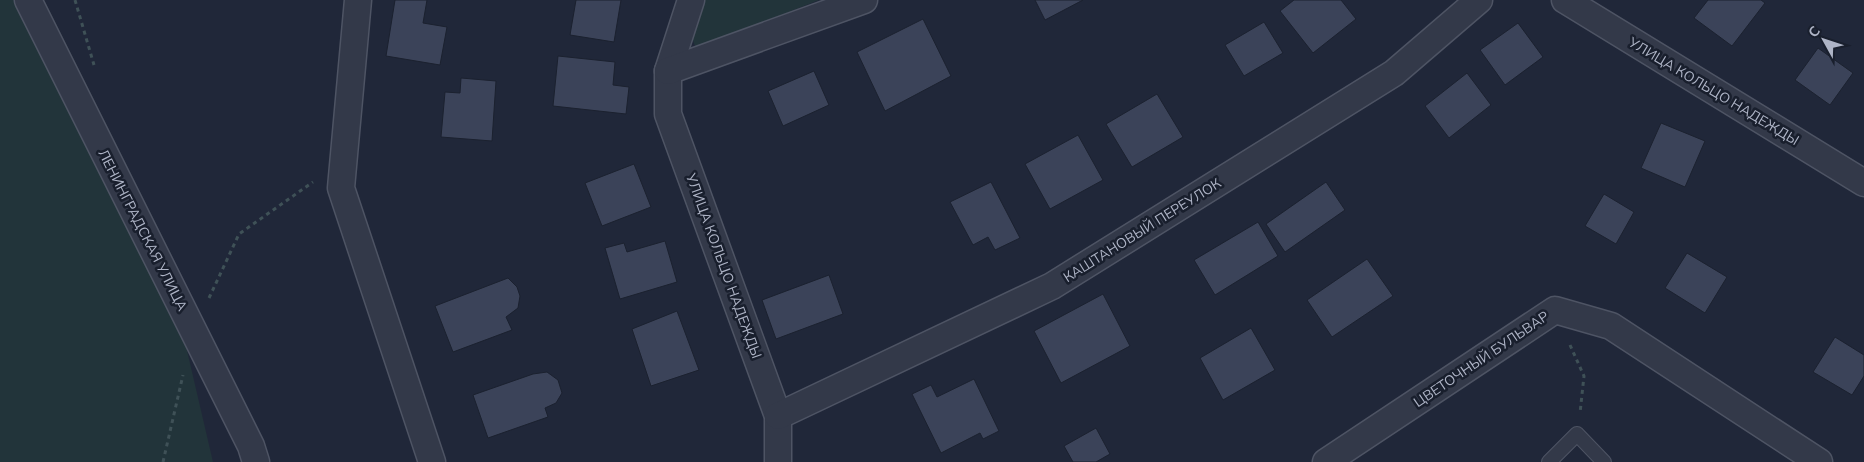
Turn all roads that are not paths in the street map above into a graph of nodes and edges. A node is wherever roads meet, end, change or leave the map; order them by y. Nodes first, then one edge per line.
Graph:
1 (28, 0) edge
2 (358, 0) edge
3 (691, 0) edge
4 (864, 0) edge
5 (1479, 0) edge
6 (1565, 0) edge
7 (668, 71) junction
8 (1864, 183) edge
9 (778, 416) junction
10 (256, 462) edge
11 (432, 462) edge
12 (778, 462) edge
13 (1326, 462) edge
14 (1549, 462) edge
15 (1604, 462) edge
16 (1819, 462) edge

1 - 10 street, ЛЕНИНГРАДСКАЯ УЛИЦА
2 - 11 street
3 - 7 street, УЛИЦА КОЛЬЦО НАДЕЖДЫ
4 - 7 street
5 - 9 street, КАШТАНОВЫЙ ПЕРЕУЛОК
6 - 8 street, УЛИЦА КОЛЬЦО НАДЕЖДЫ
7 - 9 street, УЛИЦА КОЛЬЦО НАДЕЖДЫ
9 - 12 street, УЛИЦА КОЛЬЦО НАДЕЖДЫ
13 - 16 street, ЦВЕТОЧНЫЙ БУЛЬВАР
14 - 15 lane

